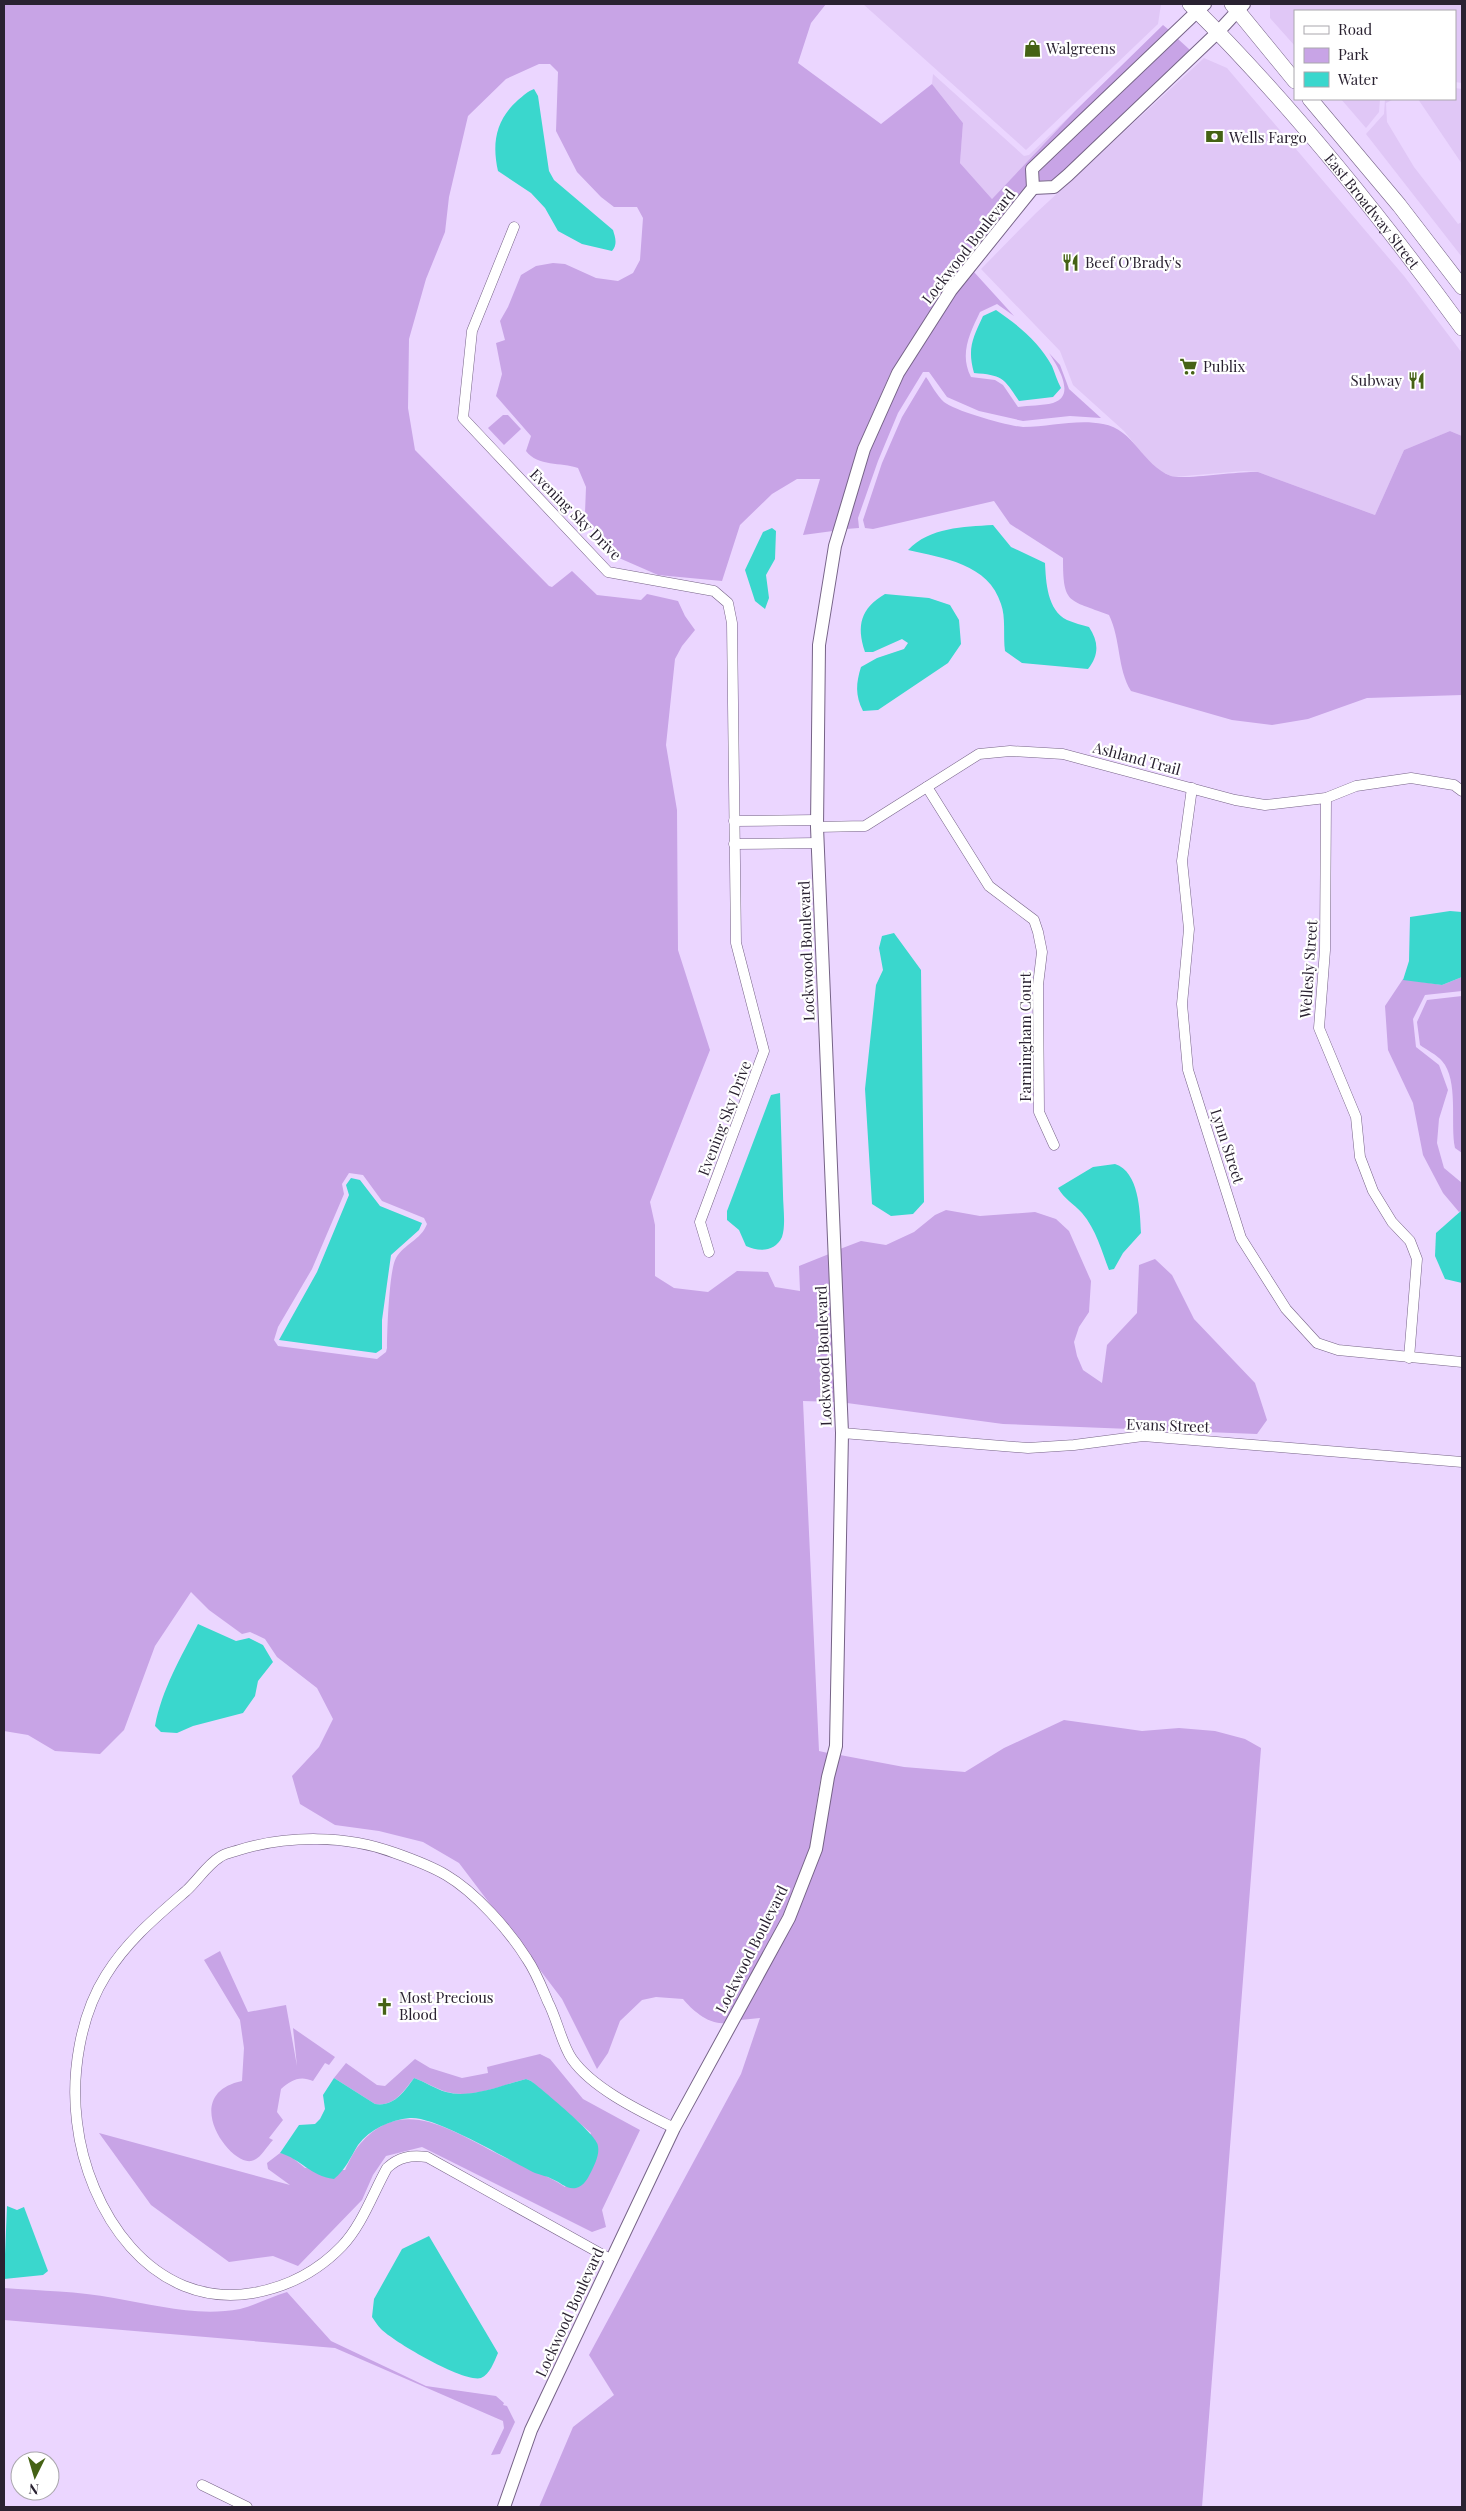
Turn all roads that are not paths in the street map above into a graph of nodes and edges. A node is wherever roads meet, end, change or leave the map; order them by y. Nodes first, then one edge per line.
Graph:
1 (1197, 6) edge
2 (1238, 6) edge
3 (1218, 32) junction
4 (1294, 80) edge
5 (1311, 100) edge
6 (1034, 188) junction
7 (514, 227) dead end
8 (1448, 268) junction
9 (1429, 283) junction
10 (1462, 287) edge
11 (1462, 328) edge
12 (927, 787) junction
13 (1192, 788) junction
14 (1462, 791) edge
15 (1326, 798) junction
16 (734, 821) junction
17 (817, 823) junction
18 (818, 843) junction
19 (734, 844) junction
20 (1054, 1145) dead end
21 (709, 1252) dead end
22 (1409, 1358) junction
23 (1462, 1362) edge
24 (842, 1433) junction
25 (1462, 1462) edge
26 (674, 2128) junction
27 (612, 2260) junction
28 (202, 2485) dead end
29 (247, 2507) edge
30 (504, 2507) edge

1 - 3 main road, East Broadway Street
1 - 6 street, Lockwood Boulevard
2 - 3 street, Lockwood Boulevard
2 - 4 main road
3 - 6 street, Lockwood Boulevard
3 - 9 main road, East Broadway Street
5 - 8 main road, East Broadway Street
6 - 17 street, Lockwood Boulevard
7 - 16 street, Evening Sky Drive
8 - 9 main road
8 - 10 main road, East Broadway Street
9 - 11 main road, East Broadway Street
12 - 13 street, Ashland Trail
12 - 17 street, Ashland Trail
12 - 20 street, Farmingham Court
13 - 15 street, Ashland Trail
13 - 22 street, Lynn Street
14 - 15 street, Ashland Trail
15 - 22 street, Wellesly Street
16 - 17 street
16 - 19 street, Evening Sky Drive
17 - 18 street, Lockwood Boulevard
18 - 19 street
18 - 24 street, Lockwood Boulevard
19 - 21 street, Evening Sky Drive
22 - 23 street, Lynn Street
24 - 25 street, Evans Street
24 - 26 street, Lockwood Boulevard
26 - 27 street, Lockwood Boulevard
26 - 27 street
27 - 30 street, Lockwood Boulevard
28 - 29 street

